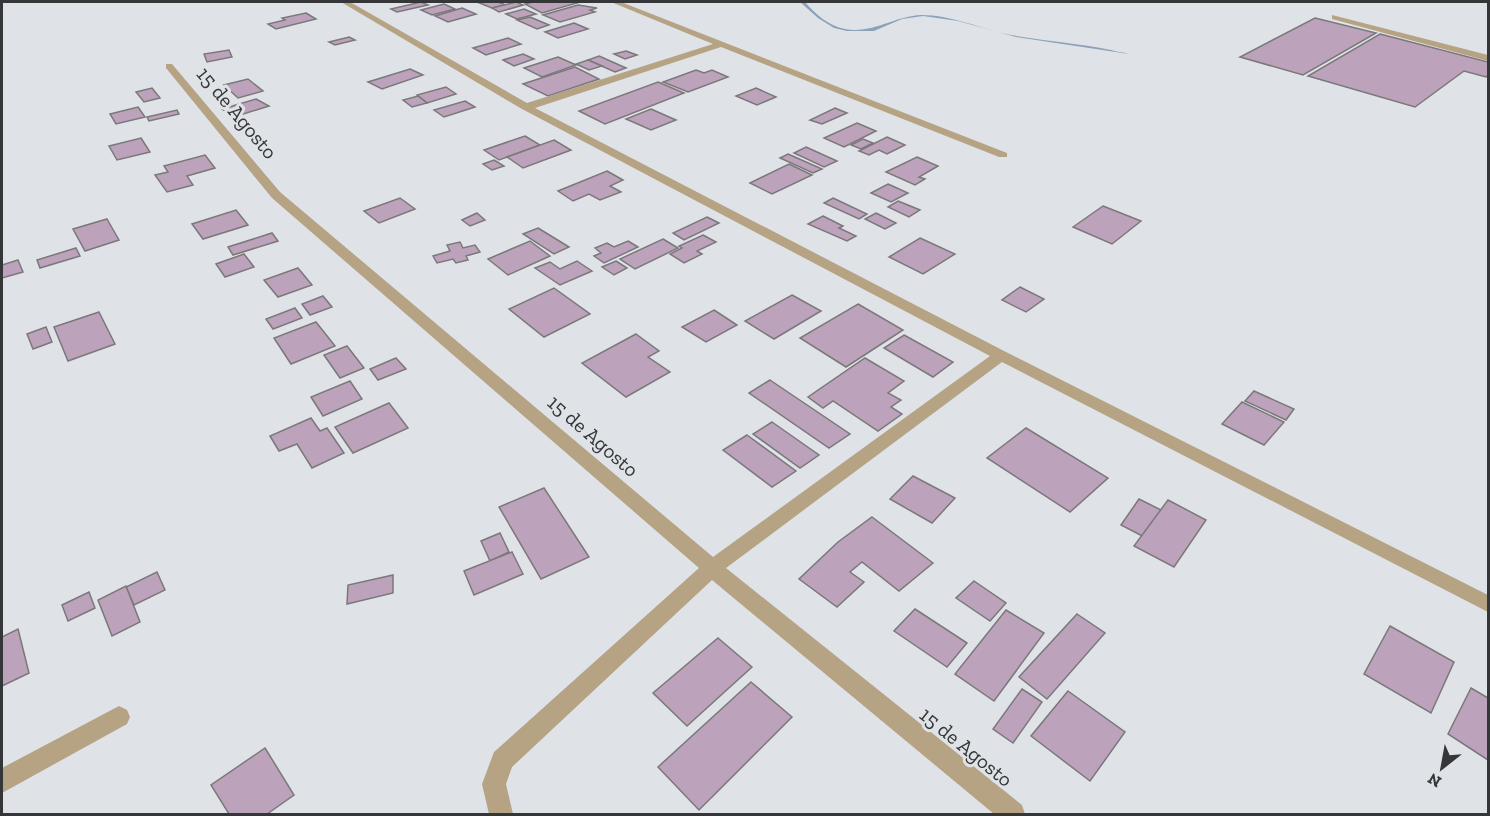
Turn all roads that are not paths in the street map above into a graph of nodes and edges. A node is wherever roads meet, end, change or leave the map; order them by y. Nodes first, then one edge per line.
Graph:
1 (345, 2) edge
2 (615, 2) edge
3 (1335, 18) dead end
4 (721, 44) junction
5 (1488, 58) edge
6 (169, 66) dead end
7 (526, 107) junction
8 (1003, 155) dead end
9 (1001, 355) junction
10 (712, 568) junction
11 (1488, 604) edge
12 (119, 717) dead end
13 (2, 781) edge
14 (501, 814) edge
15 (1013, 814) edge

1 - 7 street
2 - 4 street
3 - 5 street
4 - 7 street
4 - 8 street
6 - 10 street, 15 de Agosto
7 - 9 street
9 - 10 street
9 - 11 street
10 - 14 street
10 - 15 street, 15 de Agosto
12 - 13 street

